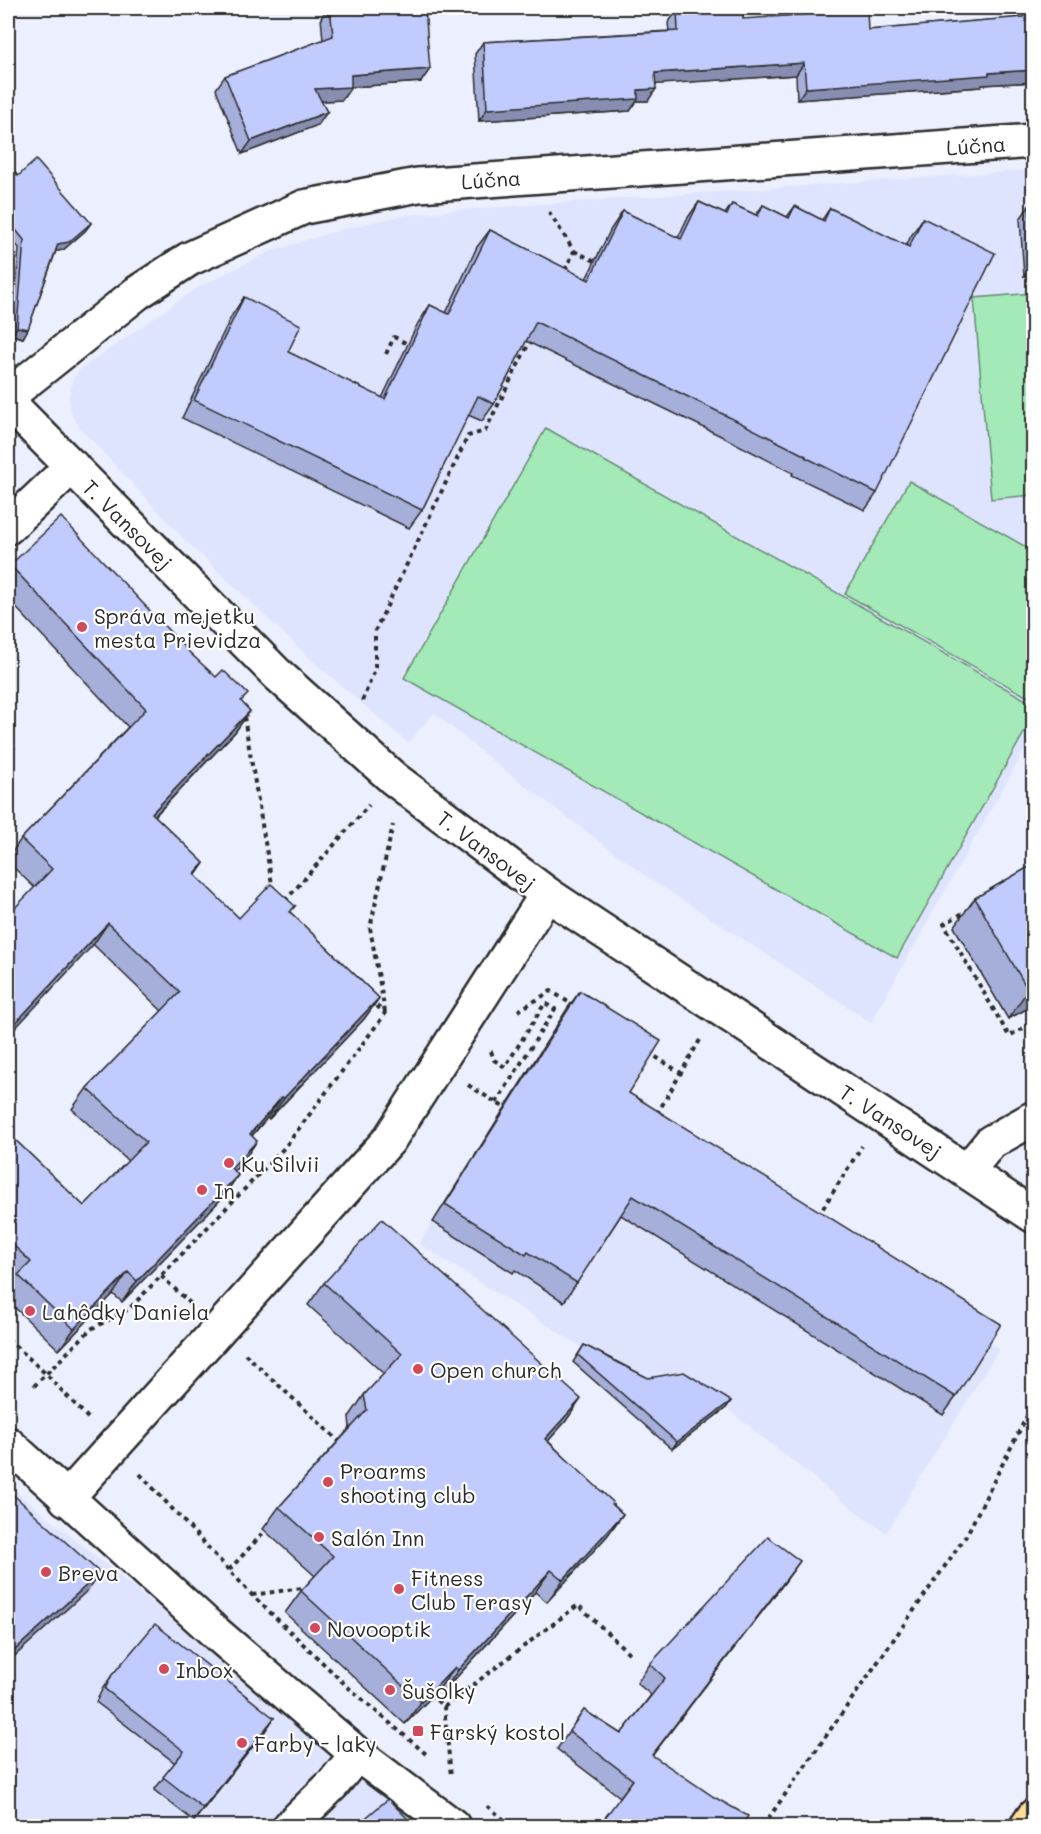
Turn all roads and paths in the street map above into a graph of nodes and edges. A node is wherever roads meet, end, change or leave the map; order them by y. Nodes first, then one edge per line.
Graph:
1 (1034, 141) edge
2 (541, 176) junction
3 (574, 251) junction
4 (595, 261) dead end
5 (559, 283) edge
6 (532, 336) edge
7 (408, 344) dead end
8 (386, 354) dead end
9 (8, 396) edge
10 (8, 402) edge
11 (72, 466) junction
12 (8, 526) edge
13 (361, 704) dead end
14 (243, 711) edge
15 (375, 797) dead end
16 (396, 814) dead end
17 (547, 894) junction
18 (275, 898) edge
19 (284, 902) edge
20 (974, 907) dead end
21 (551, 991) dead end
22 (368, 998) edge
23 (719, 1008) junction
24 (581, 1010) edge
25 (385, 1014) junction
26 (1034, 1022) edge
27 (641, 1048) edge
28 (505, 1067) dead end
29 (681, 1073) junction
30 (478, 1091) dead end
31 (496, 1103) junction
32 (505, 1108) edge
33 (881, 1114) junction
34 (1034, 1118) edge
35 (652, 1123) edge
36 (967, 1171) junction
37 (1034, 1216) edge
38 (813, 1224) edge
39 (161, 1276) junction
40 (219, 1329) junction
41 (8, 1339) edge
42 (46, 1374) junction
43 (34, 1386) dead end
44 (1034, 1402) edge
45 (341, 1443) edge
46 (8, 1444) edge
47 (114, 1446) junction
48 (66, 1499) junction
49 (265, 1531) dead end
50 (229, 1570) junction
51 (313, 1586) edge
52 (252, 1595) junction
53 (632, 1656) dead end
54 (427, 1691) edge
55 (444, 1707) junction
56 (357, 1754) junction
57 (434, 1762) dead end
58 (443, 1769) dead end
59 (486, 1805) dead end
60 (1034, 1816) edge
61 (290, 1827) edge
62 (453, 1827) edge
63 (512, 1827) edge
64 (763, 1827) edge
65 (1027, 1827) edge

1 - 2 street, Lúčna
2 - 3 path
2 - 9 street, Lúčna
3 - 4 path
3 - 5 path
6 - 13 path
7 - 8 path
10 - 11 street, T. Vansovej
11 - 12 street
11 - 17 street, T. Vansovej
14 - 18 path
15 - 19 path
16 - 25 path
17 - 23 street, T. Vansovej
17 - 40 street
20 - 26 path
21 - 24 path
22 - 25 path
23 - 29 path
23 - 33 street, T. Vansovej
25 - 39 path
27 - 29 path
28 - 31 path
29 - 35 path
30 - 31 path
31 - 32 path
33 - 36 street, T. Vansovej
33 - 38 path
34 - 36 street
36 - 37 street, T. Vansovej
39 - 40 path
39 - 42 path
40 - 45 path
40 - 47 street
41 - 42 path
42 - 43 path
42 - 47 path
44 - 64 path
46 - 48 street
47 - 48 street
47 - 50 path
48 - 56 street
49 - 50 path
50 - 52 path
51 - 52 path
52 - 57 path
53 - 55 path
54 - 55 path
55 - 58 path
56 - 61 street
56 - 62 street
59 - 63 path
60 - 65 main road

